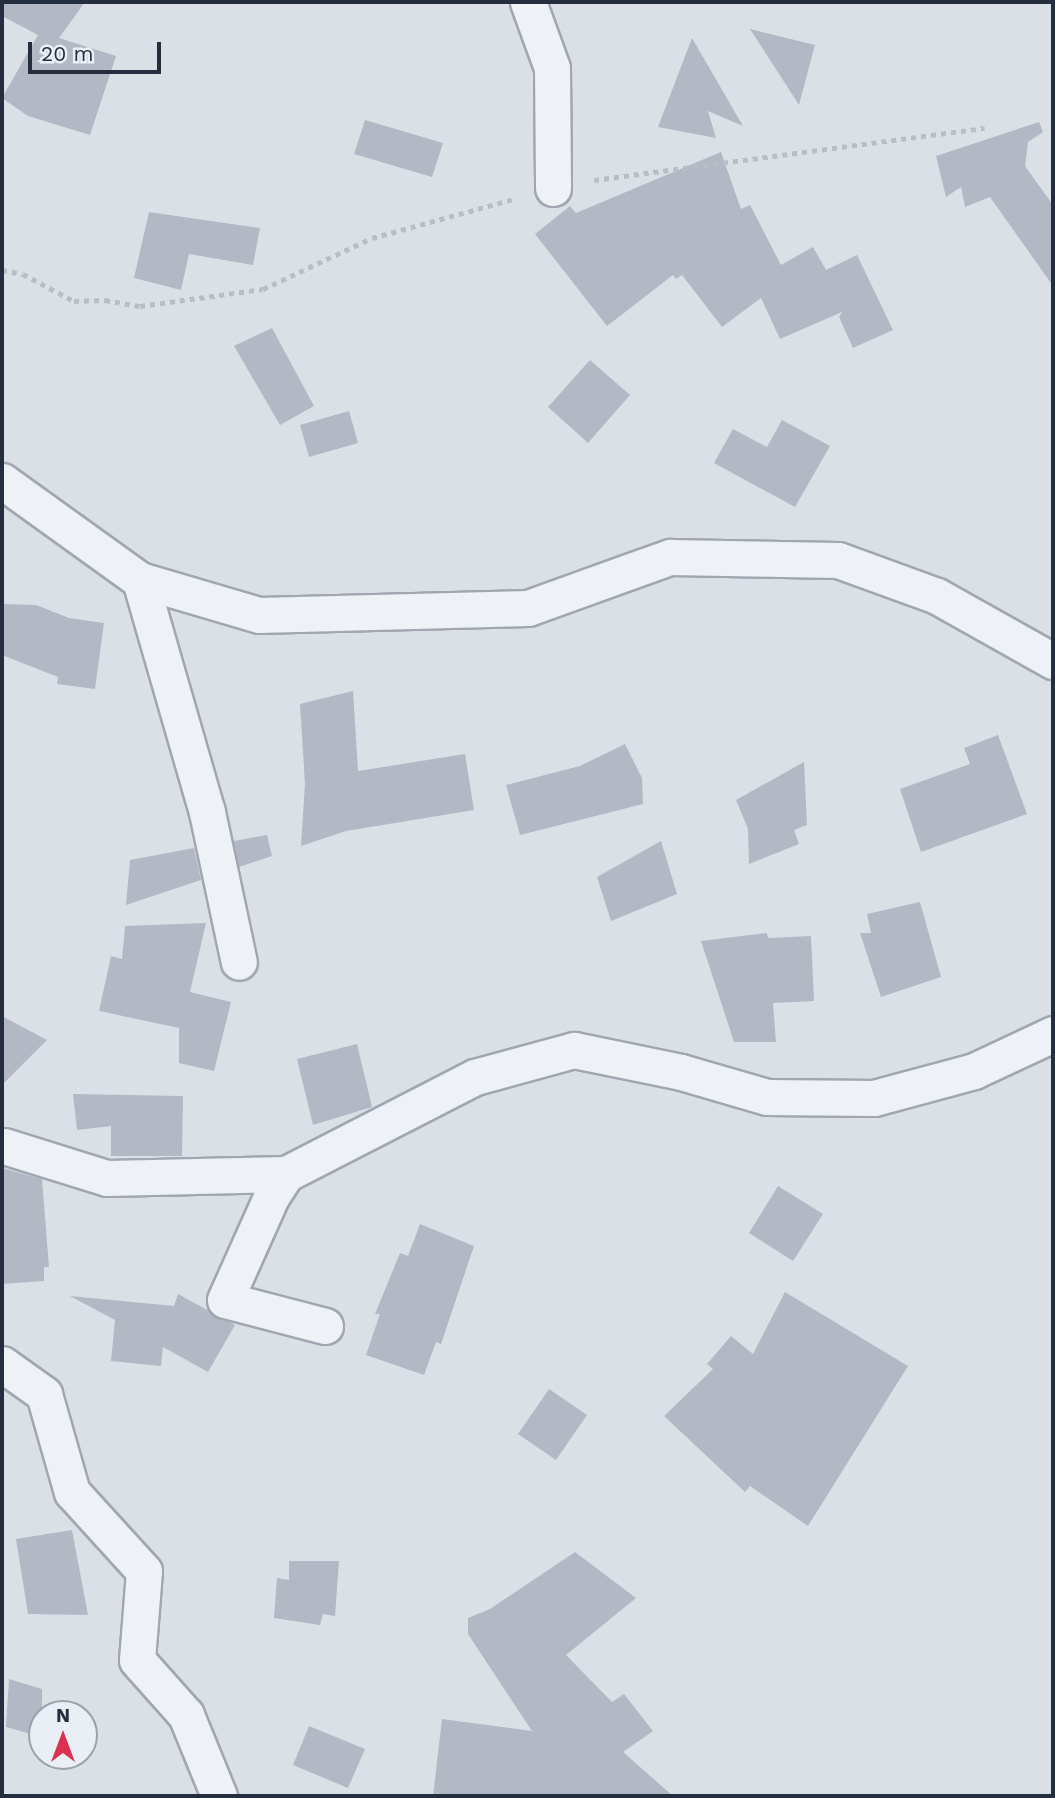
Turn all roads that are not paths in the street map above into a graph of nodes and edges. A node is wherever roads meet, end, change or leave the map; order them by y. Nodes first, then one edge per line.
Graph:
1 (528, 2) edge
2 (553, 188) road end
3 (2, 481) edge
4 (140, 580) junction
5 (1053, 661) edge
6 (239, 962) dead end
7 (1053, 1034) edge
8 (5, 1146) dead end
9 (286, 1174) junction
10 (325, 1326) dead end
11 (2, 1364) edge
12 (219, 1796) edge

1 - 2 street
3 - 4 street
4 - 5 street
4 - 6 street
7 - 9 street
8 - 9 street
9 - 10 street
11 - 12 street

